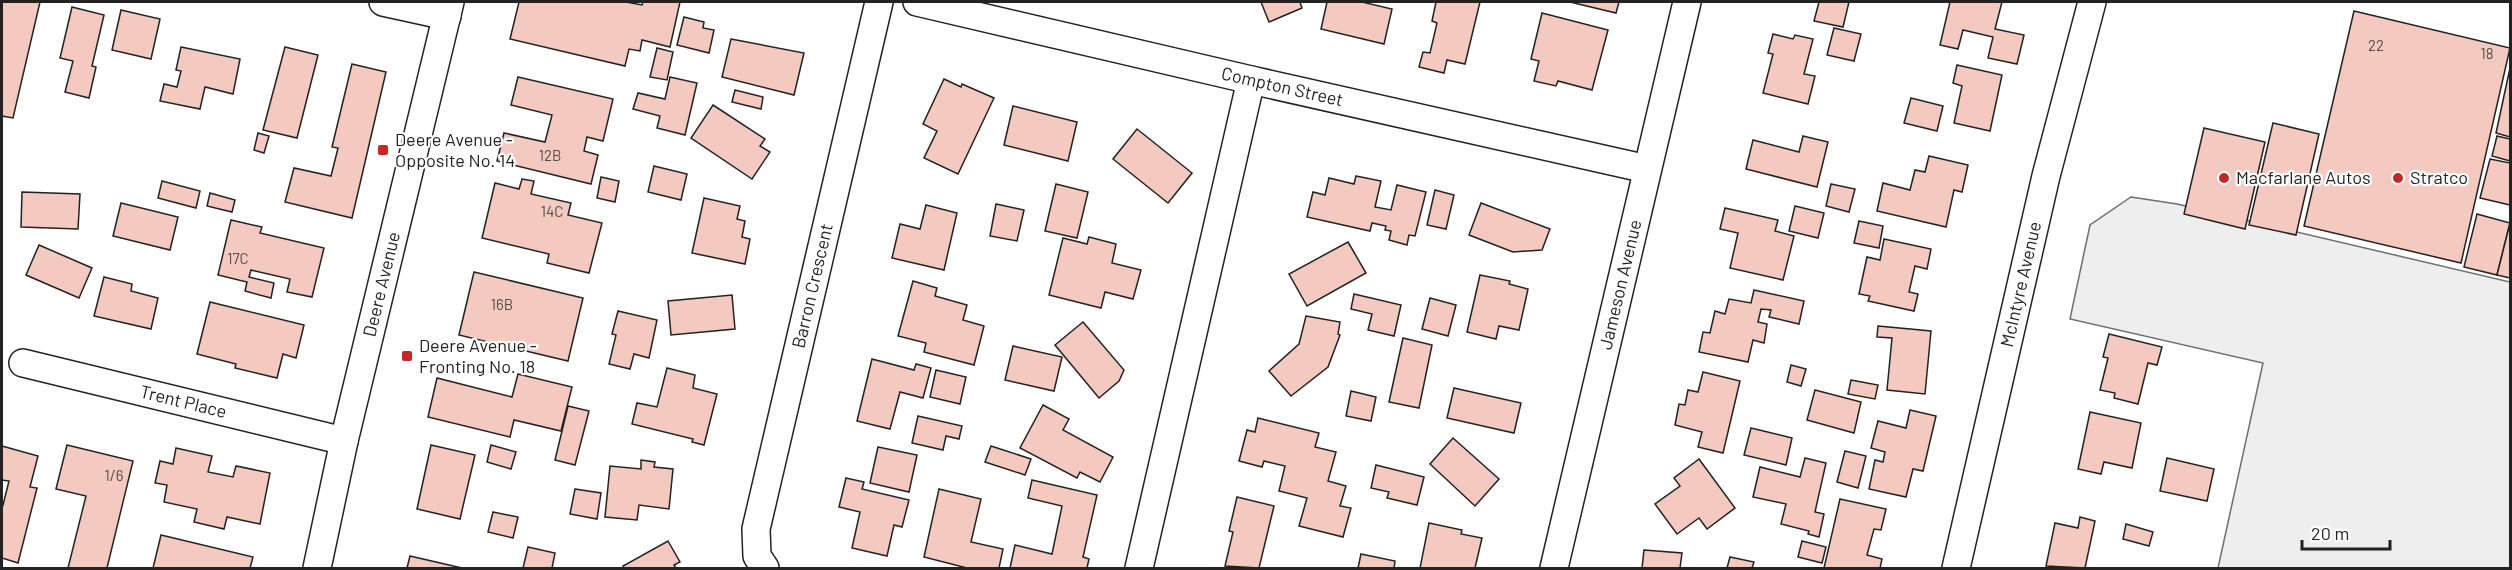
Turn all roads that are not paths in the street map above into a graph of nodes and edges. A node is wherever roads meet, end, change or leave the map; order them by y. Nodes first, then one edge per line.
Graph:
1 (383, 2) edge
2 (879, 2) edge
3 (917, 2) edge
4 (1687, 2) edge
5 (2092, 2) edge
6 (448, 9) edge
7 (1251, 80) junction
8 (1647, 169) junction
9 (23, 363) dead end
10 (344, 441) junction
11 (317, 568) edge
12 (765, 568) edge
13 (1139, 568) edge
14 (1554, 568) edge
15 (1956, 568) edge

1 - 6 street
2 - 12 street, Barron Crescent
3 - 7 street, Compton Street
4 - 8 street, Jameson Avenue
5 - 15 street, McIntyre Avenue
6 - 10 street, Deere Avenue
7 - 8 street, Compton Street
7 - 13 street
8 - 14 street, Jameson Avenue
9 - 10 street, Trent Place
10 - 11 street, Deere Avenue

